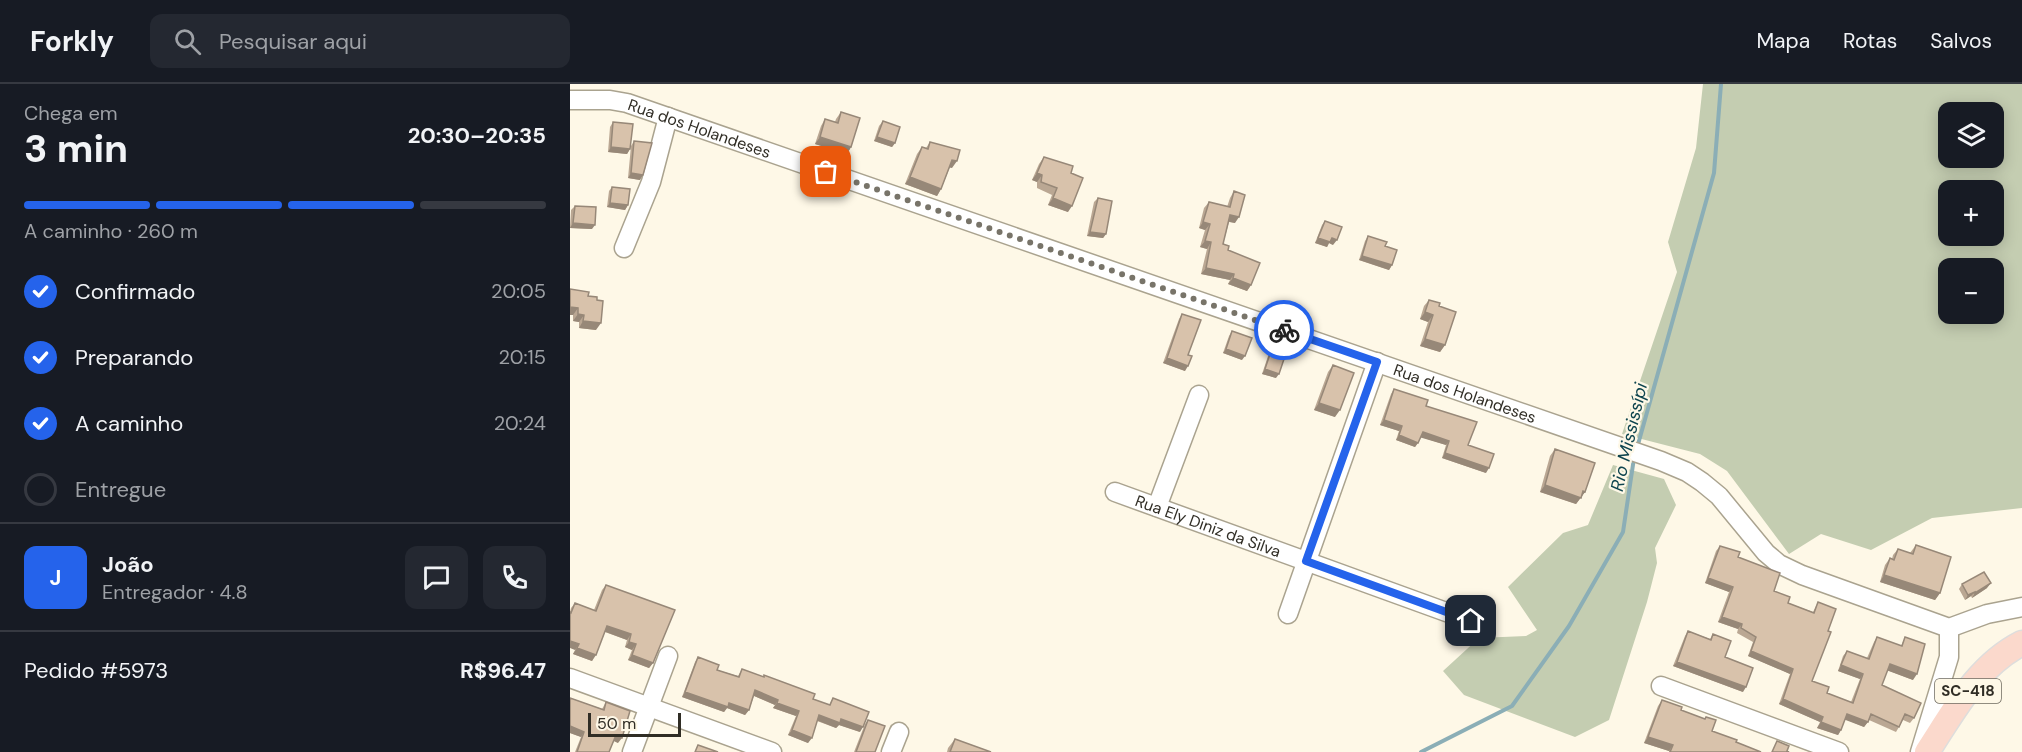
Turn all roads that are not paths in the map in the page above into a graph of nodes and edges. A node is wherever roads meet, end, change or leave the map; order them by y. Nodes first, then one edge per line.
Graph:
1 (570, 100) edge
2 (668, 117) junction
3 (624, 248) dead end
4 (1377, 362) junction
5 (1199, 395) dead end
6 (1115, 492) dead end
7 (1157, 507) junction
8 (1306, 561) junction
9 (2022, 607) edge
10 (1288, 614) dead end
11 (1471, 621) dead end
12 (1949, 628) junction
13 (2022, 643) edge
14 (668, 656) dead end
15 (570, 678) edge
16 (1661, 686) dead end
17 (649, 707) junction
18 (899, 732) dead end
19 (632, 752) edge
20 (772, 752) edge
21 (891, 752) edge
22 (1839, 752) edge
23 (1920, 752) edge
24 (1927, 752) edge

1 - 2 street, Rua dos Holandeses
2 - 3 street
2 - 4 street, Rua dos Holandeses
4 - 8 street
4 - 12 street, Rua dos Holandeses
5 - 7 street
6 - 7 street, Rua Ely Diniz da Silva
7 - 8 street, Rua Ely Diniz da Silva
8 - 10 street
8 - 11 street, Rua Ely Diniz da Silva
9 - 12 street
12 - 23 street
13 - 24 main road, SC-418
14 - 17 street
15 - 17 street
16 - 22 street
17 - 19 street
17 - 20 street
18 - 21 street

